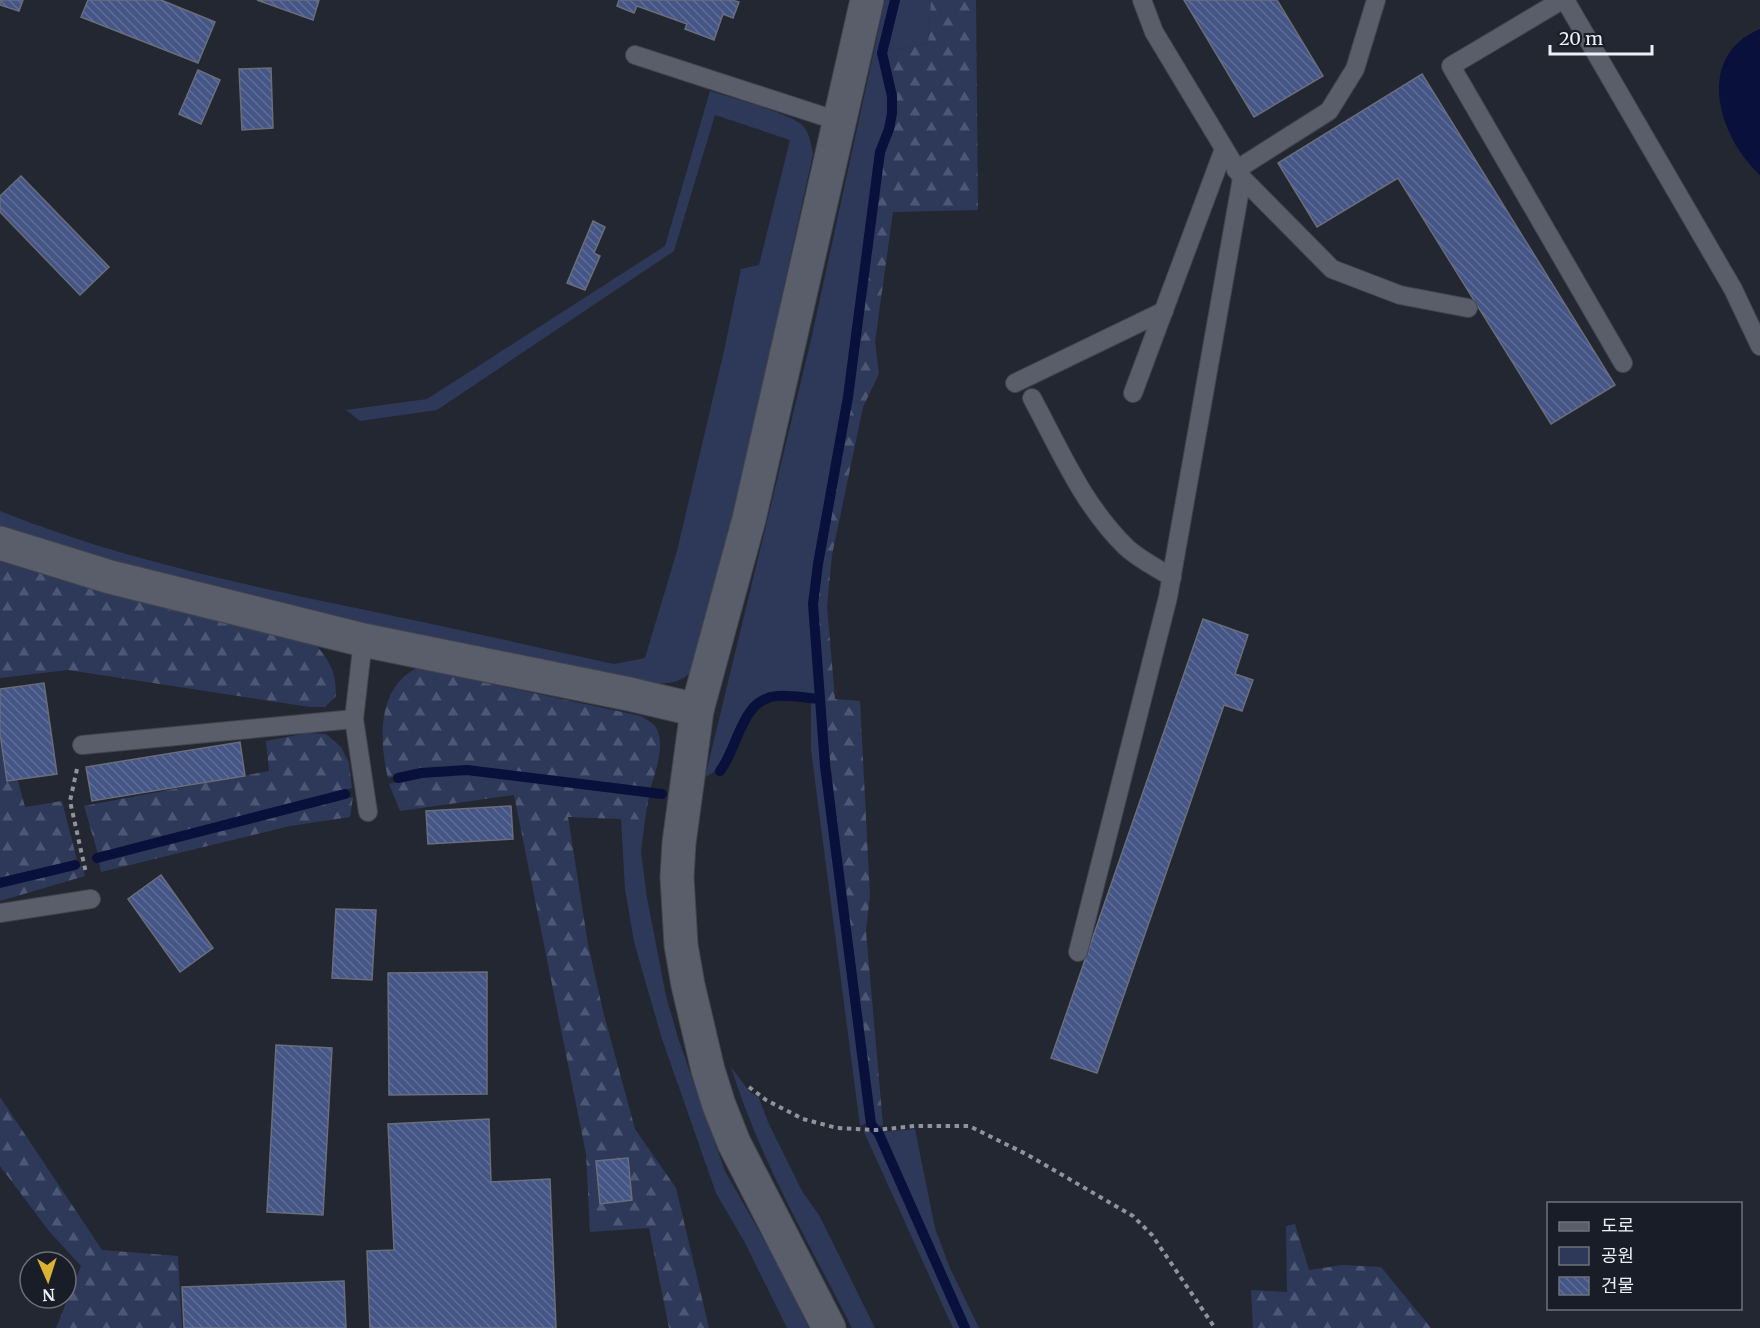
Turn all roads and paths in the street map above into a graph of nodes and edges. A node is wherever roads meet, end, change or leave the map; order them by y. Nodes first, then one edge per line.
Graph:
1 (867, 0) edge
2 (1142, 0) edge
3 (1376, 0) edge
4 (1563, 0) edge
5 (635, 55) dead end
6 (838, 121) junction
7 (1224, 149) junction
8 (1239, 174) junction
9 (1468, 308) dead end
10 (1164, 312) junction
11 (1760, 346) edge
12 (1623, 363) dead end
13 (1015, 383) dead end
14 (1133, 393) dead end
15 (1032, 398) dead end
16 (0, 543) edge
17 (1172, 578) junction
18 (363, 640) junction
19 (697, 710) junction
20 (354, 719) junction
21 (82, 745) joint
22 (368, 812) dead end
23 (91, 899) joint
24 (0, 913) edge
25 (1078, 952) dead end
26 (745, 1081) dead end
27 (829, 1328) edge
28 (1215, 1328) edge

1 - 6 street
2 - 7 lane
3 - 8 lane
4 - 11 lane
4 - 12 lane
5 - 6 lane
6 - 19 street
7 - 8 lane
7 - 10 lane
8 - 9 lane
8 - 17 lane
10 - 13 lane
10 - 14 lane
15 - 17 lane
16 - 18 street
17 - 25 lane
18 - 19 street
18 - 20 lane
19 - 27 street
20 - 21 lane
20 - 22 lane
21 - 23 path
23 - 24 lane
26 - 28 path

